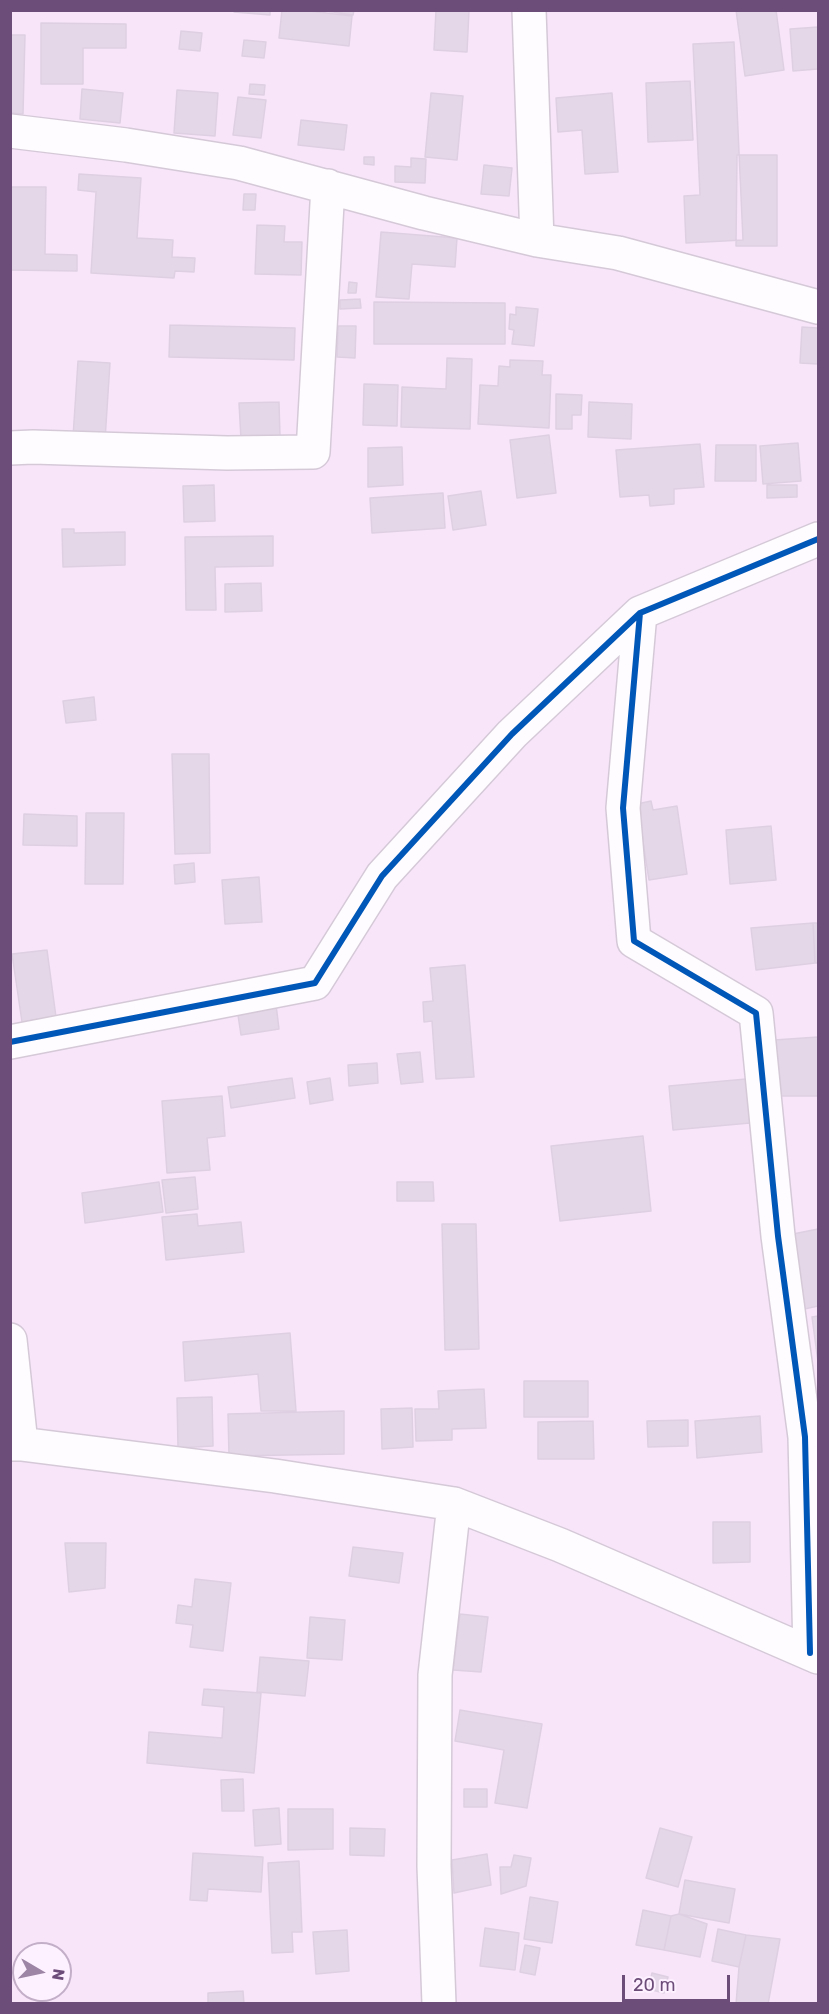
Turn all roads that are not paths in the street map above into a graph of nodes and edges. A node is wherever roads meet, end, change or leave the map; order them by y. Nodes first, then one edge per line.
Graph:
1 (529, 10) edge
2 (10, 131) edge
3 (328, 186) junction
4 (537, 240) junction
5 (819, 307) edge
6 (10, 448) edge
7 (819, 539) edge
8 (640, 613) junction
9 (10, 1042) edge
10 (10, 1340) edge
11 (812, 1436) edge
12 (16, 1444) edge
13 (454, 1504) junction
14 (814, 1655) edge
15 (439, 2004) edge

1 - 4 street
2 - 3 street
3 - 4 street
3 - 6 street
4 - 5 street
7 - 8 street
8 - 9 street
8 - 11 street
10 - 12 street
11 - 14 street
12 - 13 street
13 - 14 street
13 - 15 street

